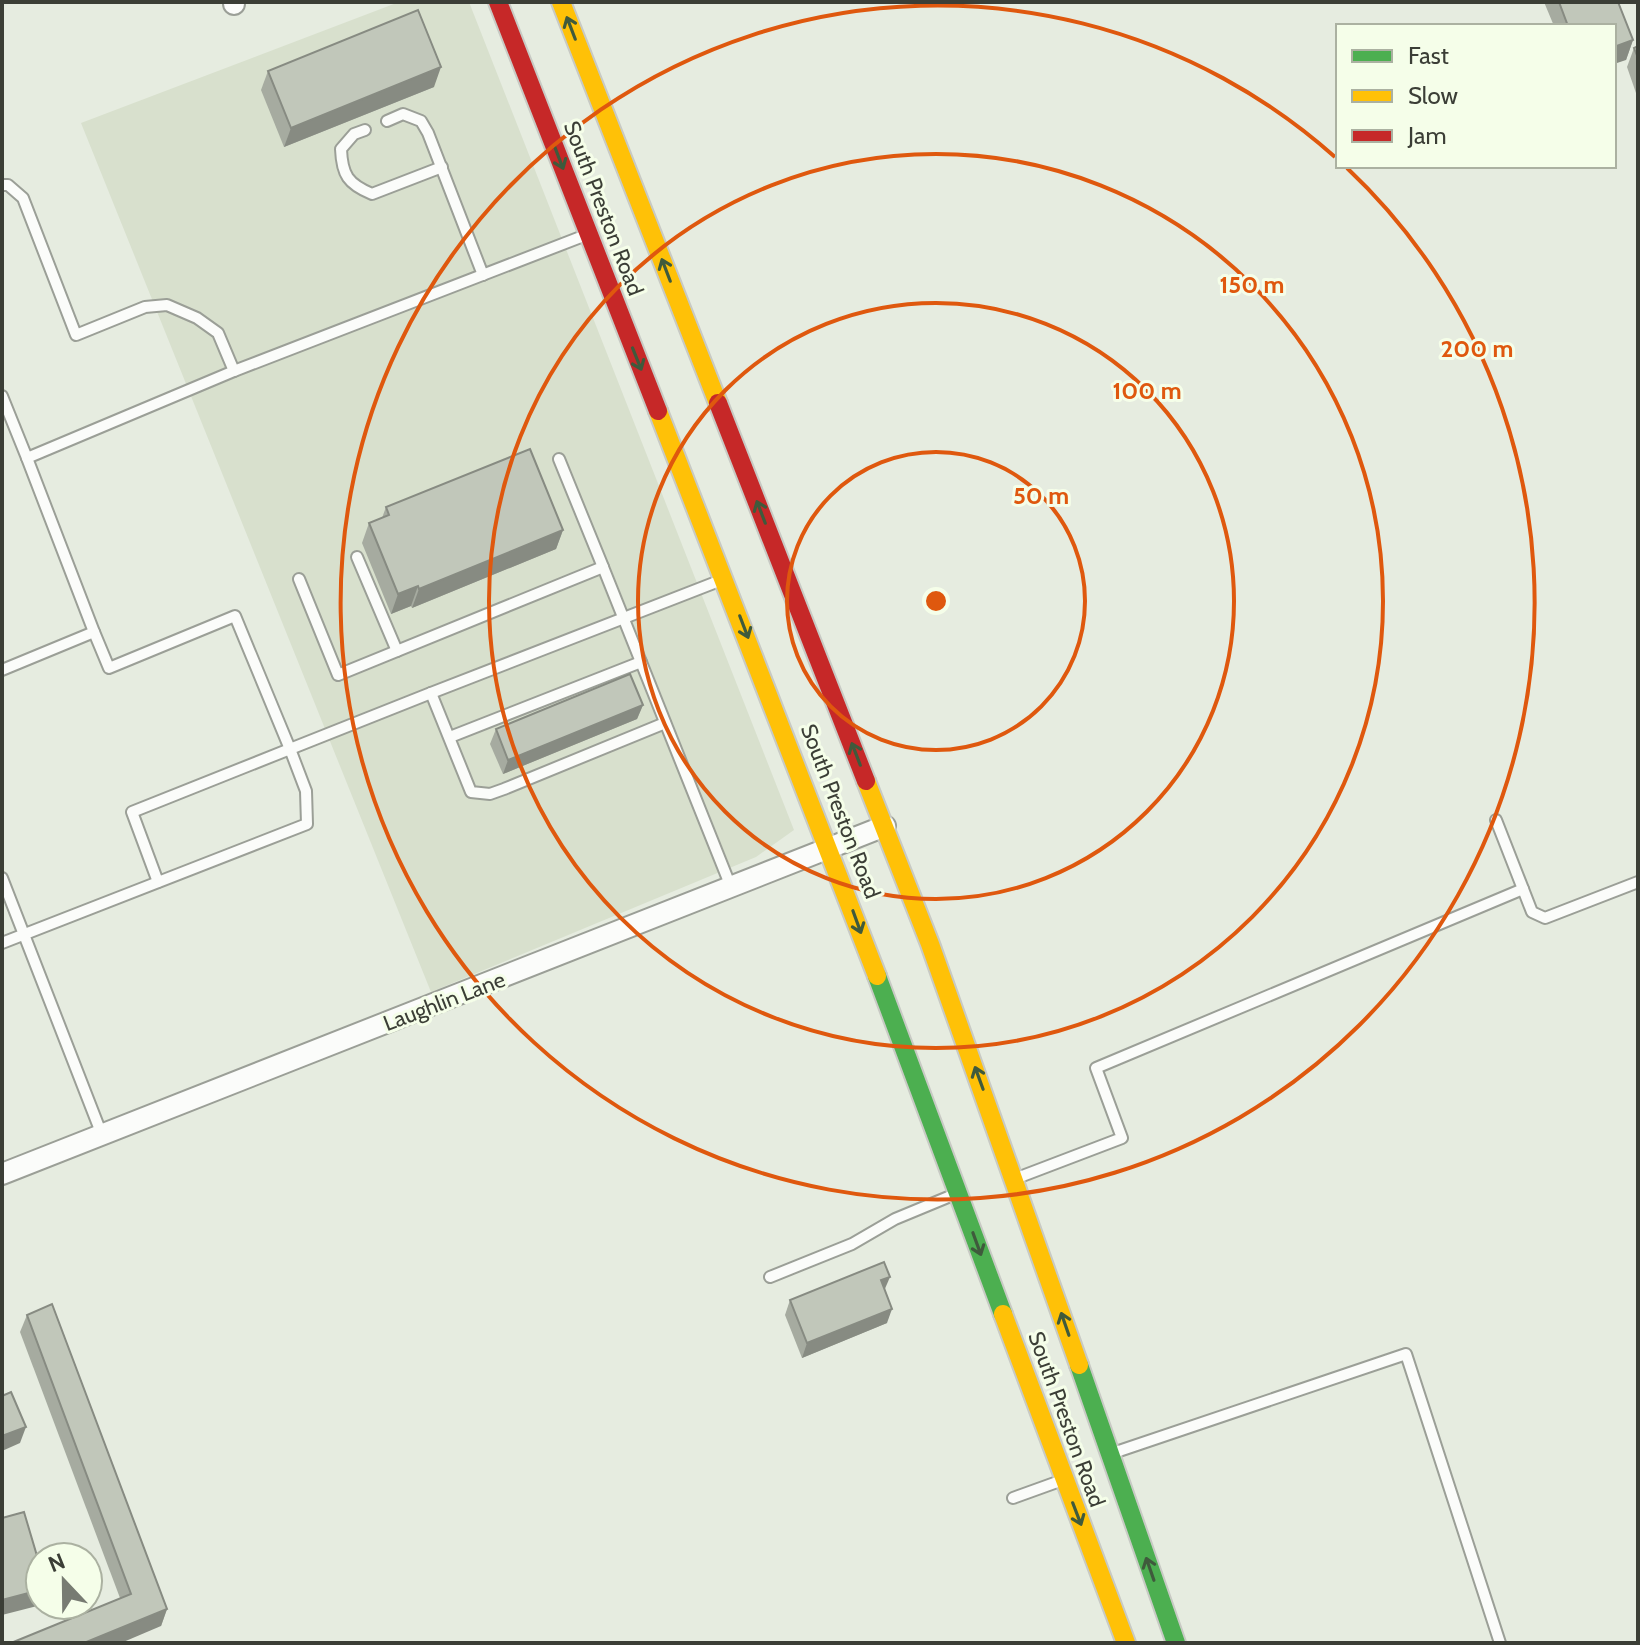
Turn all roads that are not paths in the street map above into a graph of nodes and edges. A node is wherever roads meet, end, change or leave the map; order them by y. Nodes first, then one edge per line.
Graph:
1 (498, 2) edge
2 (561, 2) edge
3 (387, 121) dead end
4 (365, 130) dead end
5 (442, 167) junction
6 (2, 185) edge
7 (588, 234) junction
8 (483, 275) junction
9 (234, 371) junction
10 (2, 396) edge
11 (27, 458) junction
12 (559, 459) dead end
13 (357, 557) dead end
14 (603, 567) junction
15 (725, 578) junction
16 (299, 579) dead end
17 (623, 619) junction
18 (94, 632) junction
19 (397, 651) junction
20 (641, 662) junction
21 (2, 670) edge
22 (431, 693) junction
23 (665, 723) junction
24 (450, 737) junction
25 (290, 749) junction
26 (1496, 820) dead end
27 (885, 826) junction
28 (830, 849) junction
29 (2, 878) edge
30 (158, 882) junction
31 (1638, 882) edge
32 (731, 887) junction
33 (1523, 889) junction
34 (24, 934) junction
35 (2, 943) edge
36 (102, 1135) junction
37 (2, 1174) edge
38 (1015, 1179) junction
39 (958, 1192) junction
40 (770, 1277) dead end
41 (1111, 1454) junction
42 (1064, 1480) junction
43 (1013, 1498) dead end
44 (1126, 1643) edge
45 (1176, 1643) edge
46 (1500, 1643) edge

1 -> 7 main road, South Preston Road
27 -> 2 main road, South Preston Road
3 - 5 lane
4 - 5 lane
5 - 8 lane
6 - 9 lane
7 - 8 lane
7 -> 15 main road, South Preston Road
8 - 9 lane
9 - 11 lane
10 - 11 lane
11 - 18 lane
12 - 14 lane
13 - 19 lane
14 - 17 lane
14 - 19 lane
15 - 17 lane
15 -> 28 main road, South Preston Road
16 - 19 lane
17 - 20 lane
17 - 22 lane
18 - 21 lane
18 - 25 lane
20 - 23 lane
20 - 24 lane
22 - 24 lane
22 - 25 lane
23 - 24 lane
23 - 32 lane
25 - 30 lane
25 - 30 lane
26 - 33 lane
27 - 28 street, Laughlin Lane
38 -> 27 main road, South Preston Road
28 - 32 street, Laughlin Lane
28 -> 39 main road, South Preston Road
29 - 34 lane
30 - 34 lane
31 - 33 lane
32 - 36 street, Laughlin Lane
33 - 38 lane
34 - 35 lane
34 - 36 lane
36 - 37 street, Laughlin Lane
41 -> 38 main road, South Preston Road
39 - 40 lane
39 -> 42 main road, South Preston Road
45 -> 41 main road, South Preston Road
41 - 46 lane
42 - 43 lane
42 -> 44 main road, South Preston Road

